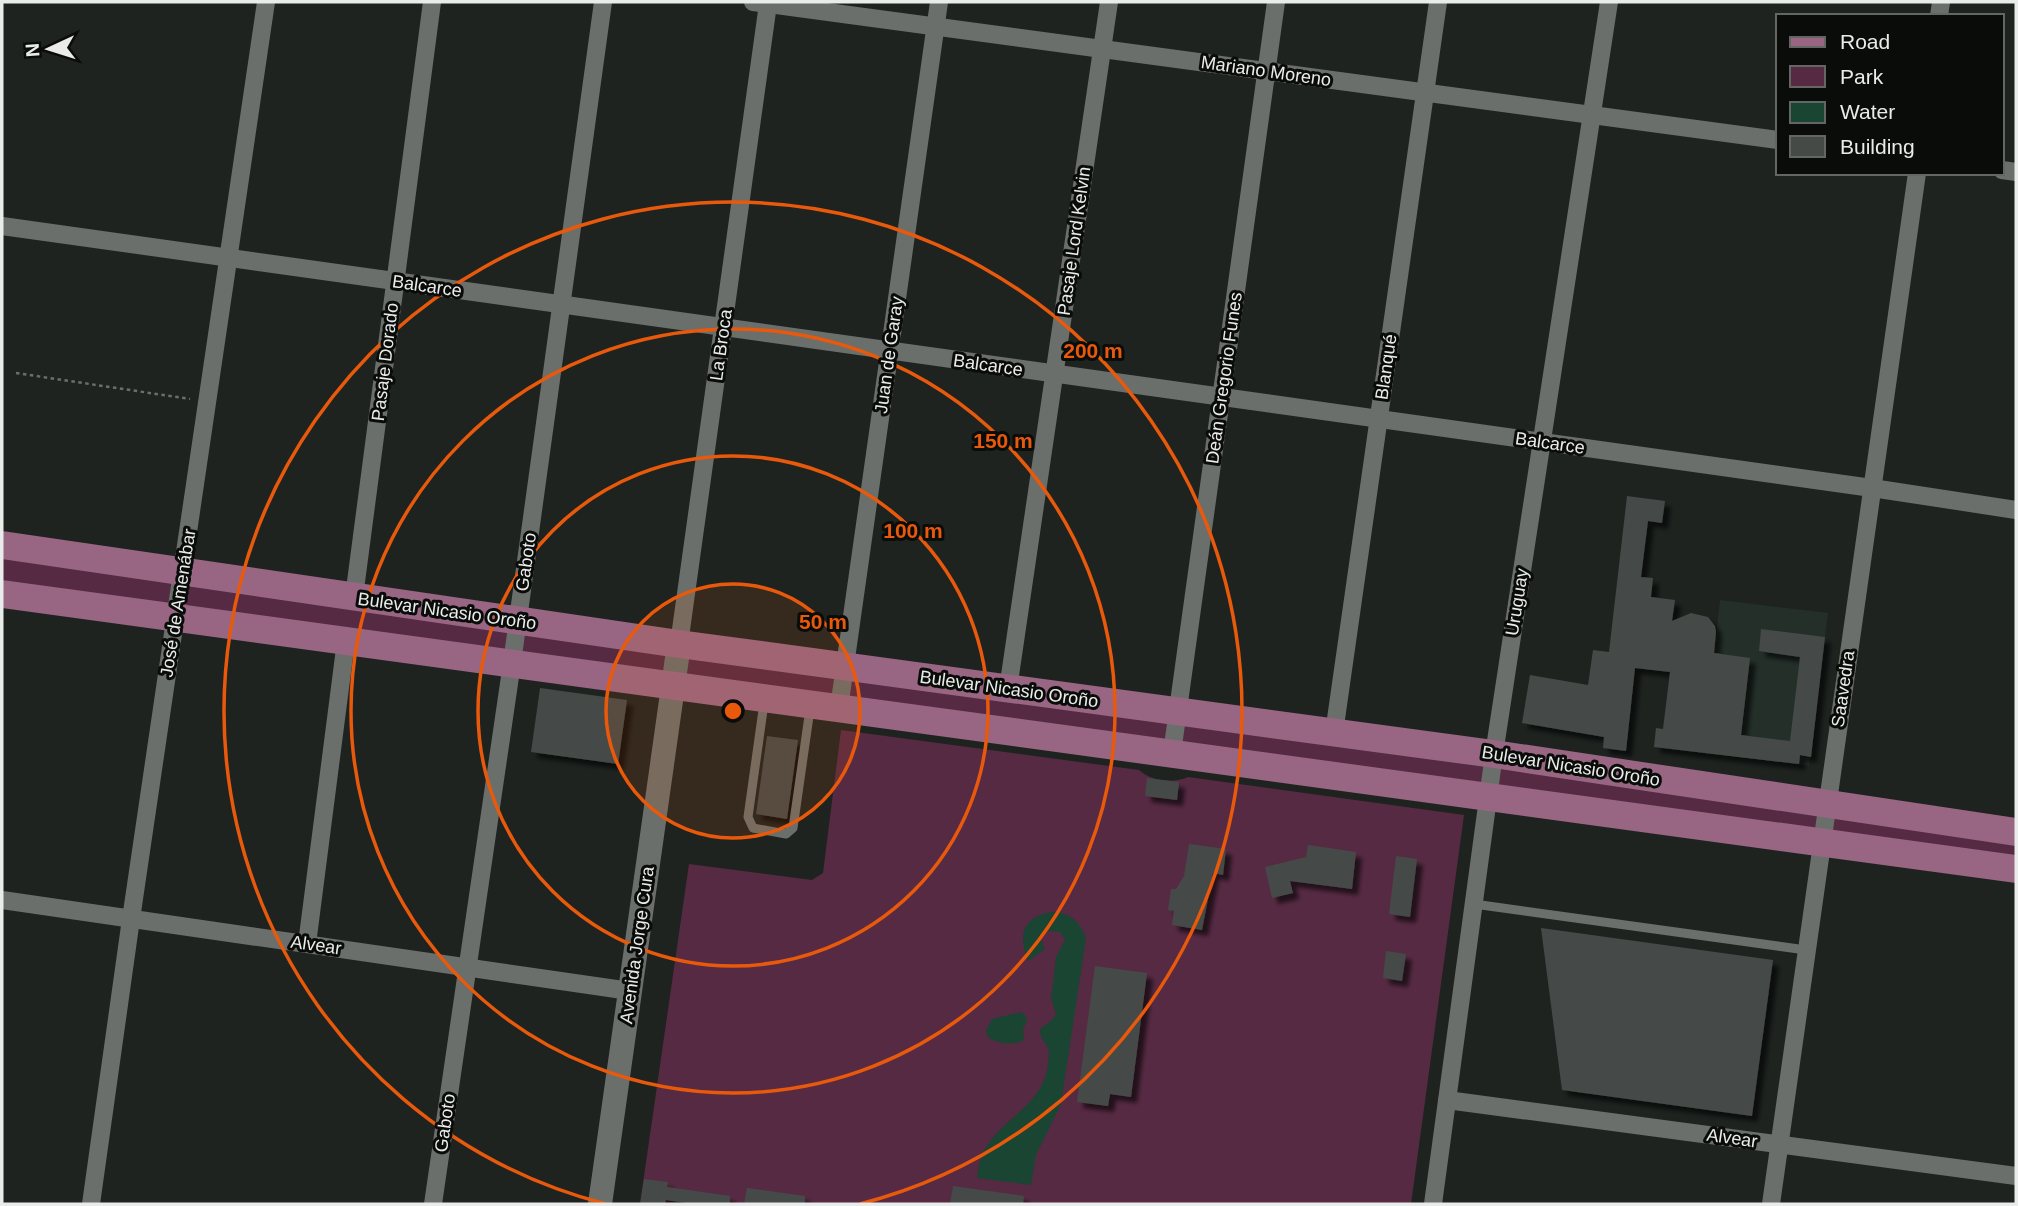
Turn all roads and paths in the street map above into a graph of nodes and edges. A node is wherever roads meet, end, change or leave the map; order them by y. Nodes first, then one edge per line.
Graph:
1 (266, 2) edge
2 (432, 2) edge
3 (603, 2) edge
4 (939, 2) edge
5 (1109, 2) edge
6 (1276, 2) edge
7 (1438, 2) edge
8 (1609, 2) edge
9 (761, 3) edge
10 (935, 26) junction
11 (1102, 49) junction
12 (1267, 71) junction
13 (1425, 92) junction
14 (1592, 114) junction
15 (1776, 139) edge
16 (1917, 175) edge
17 (2, 226) edge
18 (228, 258) junction
19 (395, 282) junction
20 (561, 305) junction
21 (724, 327) junction
22 (889, 351) junction
23 (16, 373) dead end
24 (1054, 374) junction
25 (1221, 397) junction
26 (207, 402) junction
27 (1379, 419) junction
28 (1542, 442) junction
29 (1872, 488) junction
30 (2016, 510) edge
31 (2, 545) edge
32 (182, 573) junction
33 (2, 594) edge
34 (354, 597) junction
35 (175, 618) junction
36 (518, 621) junction
37 (346, 641) junction
38 (679, 644) junction
39 (512, 663) junction
40 (845, 667) junction
41 (673, 685) junction
42 (1008, 689) junction
43 (765, 698) junction
44 (811, 704) junction
45 (839, 708) junction
46 (1177, 712) junction
47 (1334, 733) junction
48 (1172, 753) junction
49 (1494, 754) junction
50 (1488, 796) junction
51 (1826, 805) junction
52 (2016, 832) edge
53 (1821, 842) junction
54 (2016, 869) edge
55 (2, 901) edge
56 (1474, 904) junction
57 (131, 919) junction
58 (307, 944) junction
59 (1806, 950) junction
60 (468, 967) junction
61 (630, 990) junction
62 (1447, 1100) junction
63 (1779, 1145) junction
64 (2016, 1176) edge
65 (92, 1204) edge
66 (433, 1204) edge
67 (600, 1204) edge
68 (1433, 1204) edge
69 (1771, 1204) edge

1 - 18 street, José de Amenábar
2 - 19 street, Pasaje Dorado
3 - 20 street, Gaboto
4 - 10 street, Juan de Garay
5 - 11 street, Pasaje Lord Kelvin
6 - 12 street, Deán Gregorio Funes
7 - 13 street, Blanqué
8 - 14 street, Uruguay
9 - 10 street, Mariano Moreno
9 - 21 street, La Broca
10 - 11 street, Mariano Moreno
10 - 22 street, Juan de Garay
11 - 12 street, Mariano Moreno
11 - 24 street, Pasaje Lord Kelvin
12 - 13 street, Mariano Moreno
12 - 25 street, Deán Gregorio Funes
13 - 14 street, Mariano Moreno
13 - 27 street, Blanqué
14 - 15 street, Mariano Moreno
14 - 28 street, Uruguay
16 - 29 street, Saavedra
17 - 18 street, Balcarce
18 - 19 street, Balcarce
18 - 26 street, José de Amenábar
19 - 20 street, Balcarce
19 - 34 street, Pasaje Dorado
20 - 21 street, Balcarce
20 - 36 street, Gaboto
21 - 22 street, Balcarce
21 - 38 street, La Broca
22 - 24 street, Balcarce
22 - 40 street, Juan de Garay
23 - 26 path
24 - 25 street, Balcarce
24 - 42 street, Pasaje Lord Kelvin
25 - 27 street, Balcarce
25 - 46 street, Deán Gregorio Funes
26 - 32 street, José de Amenábar
27 - 28 street, Balcarce
27 - 47 street, Blanqué
28 - 29 street, Balcarce
28 - 49 street, Uruguay
29 - 30 street, Balcarce
29 - 51 street, Saavedra
31 - 32 main road, Bulevar Nicasio Oroño
32 - 34 main road, Bulevar Nicasio Oroño
32 - 35 street, José de Amenábar
33 - 35 main road
34 - 36 main road, Bulevar Nicasio Oroño
35 - 37 main road
35 - 57 street, José de Amenábar
36 - 38 main road, Bulevar Nicasio Oroño
36 - 39 street, Gaboto
37 - 39 main road
37 - 58 street
38 - 40 main road, Bulevar Nicasio Oroño
38 - 41 street, La Broca
39 - 41 main road
39 - 60 street, Gaboto
40 - 42 main road, Bulevar Nicasio Oroño
40 - 45 street, Juan de Garay
41 - 43 main road
41 - 61 street, Avenida Jorge Cura
42 - 46 main road, Bulevar Nicasio Oroño
43 - 44 main road
43 - 44 lane
44 - 45 main road
45 - 48 main road
46 - 47 main road, Bulevar Nicasio Oroño
46 - 48 street, Deán Gregorio Funes
47 - 49 main road, Bulevar Nicasio Oroño
48 - 50 main road
49 - 50 street, Uruguay
49 - 51 main road, Bulevar Nicasio Oroño
50 - 53 main road
50 - 56 street, Uruguay
51 - 52 main road, Bulevar Nicasio Oroño
51 - 53 street, Saavedra
53 - 54 main road
53 - 59 street, Saavedra
55 - 57 street, Alvear
56 - 59 lane
56 - 62 street, Uruguay
57 - 58 street, Alvear
57 - 65 street, José de Amenábar
58 - 60 street, Alvear
59 - 63 street, Saavedra
60 - 61 street, Alvear
60 - 66 street, Gaboto
61 - 67 street, Avenida Jorge Cura
62 - 63 street, Alvear
62 - 68 street, Uruguay
63 - 64 street, Alvear
63 - 69 street, Saavedra

